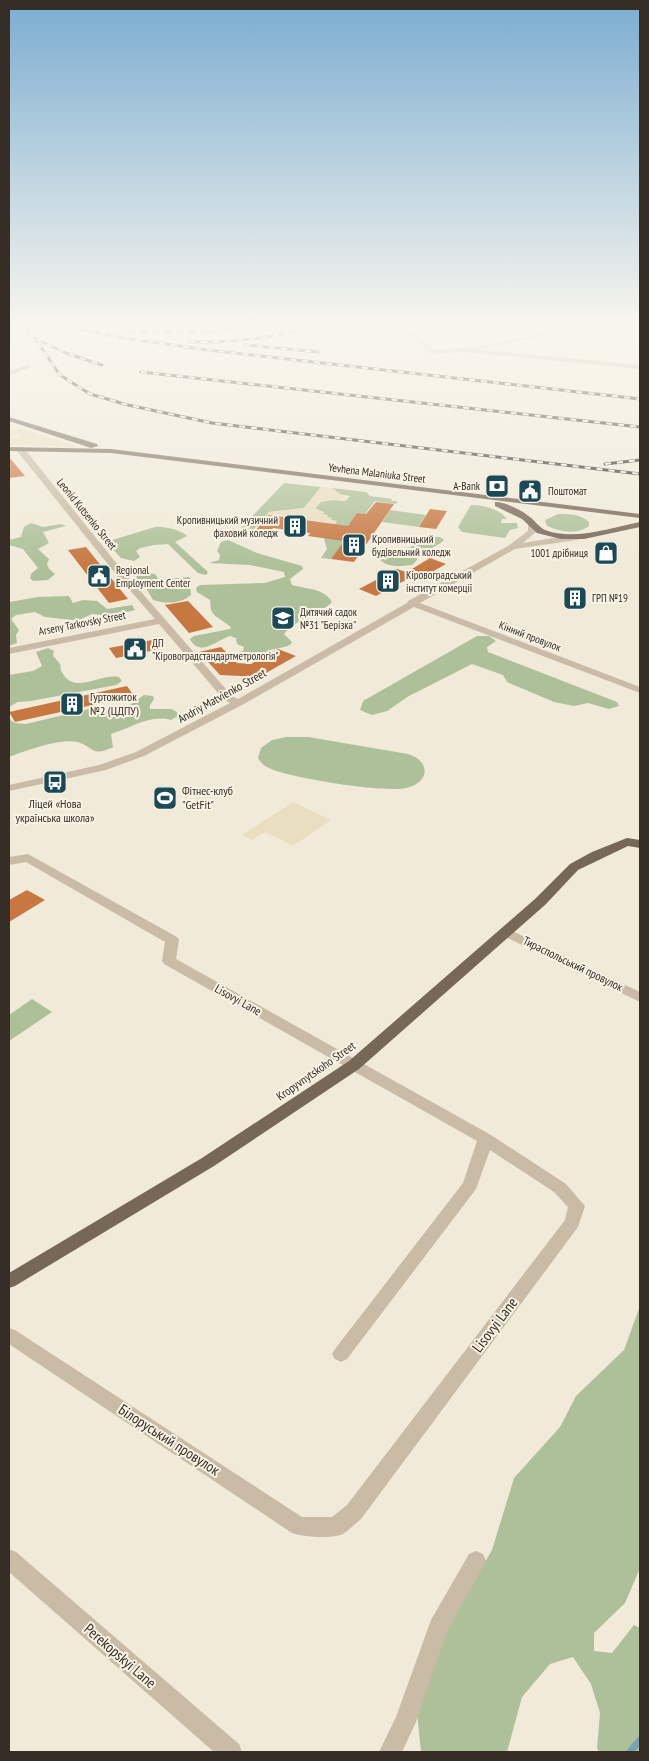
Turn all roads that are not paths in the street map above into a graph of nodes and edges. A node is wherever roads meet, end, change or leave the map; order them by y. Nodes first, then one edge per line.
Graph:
1 (9, 419) edge
2 (9, 449) edge
3 (20, 449) junction
4 (111, 451) junction
5 (469, 496) junction
6 (574, 508) junction
7 (640, 516) edge
8 (532, 524) junction
9 (640, 525) edge
10 (584, 536) junction
11 (511, 548) junction
12 (411, 603) junction
13 (161, 621) junction
14 (9, 651) edge
15 (640, 690) edge
16 (238, 703) junction
17 (9, 788) edge
18 (640, 844) edge
19 (9, 861) edge
20 (506, 932) junction
21 (640, 997) edge
22 (354, 1065) junction
23 (486, 1140) junction
24 (9, 1281) edge
25 (9, 1334) edge
26 (341, 1354) dead end
27 (336, 1527) joint
28 (9, 1559) edge
29 (476, 1561) dead end
30 (231, 1752) edge
31 (390, 1752) edge

1 - 4 main road
2 - 3 main road
3 - 4 main road
3 - 13 street, Leonid Kutsenko Street
4 - 5 main road, Yevhena Malaniuka Street
5 - 6 main road, Yevhena Malaniuka Street
5 - 8 main road
6 - 7 main road, Yevhena Malaniuka Street
6 - 8 main road
6 - 10 main road
8 - 10 main road
8 - 11 street
9 - 10 main road
10 - 11 street
11 - 12 street, Andriy Matvienko Street
12 - 15 street, Кінний провулок
12 - 16 street, Andriy Matvienko Street
13 - 14 street, Arseny Tarkovsky Street
13 - 16 street, Leonid Kutsenko Street
16 - 17 street, Andriy Matvienko Street
18 - 20 main road, Kropyvnytskoho Street
19 - 22 street, Lisovyi Lane
20 - 21 street, Тираспольський провулок
20 - 22 main road, Kropyvnytskoho Street
22 - 23 street, Lisovyi Lane
22 - 24 main road, Kropyvnytskoho Street
23 - 26 street
23 - 27 street, Lisovyi Lane
25 - 27 street, Білоруський провулок
28 - 30 street, Perekopskyi Lane
29 - 31 street

